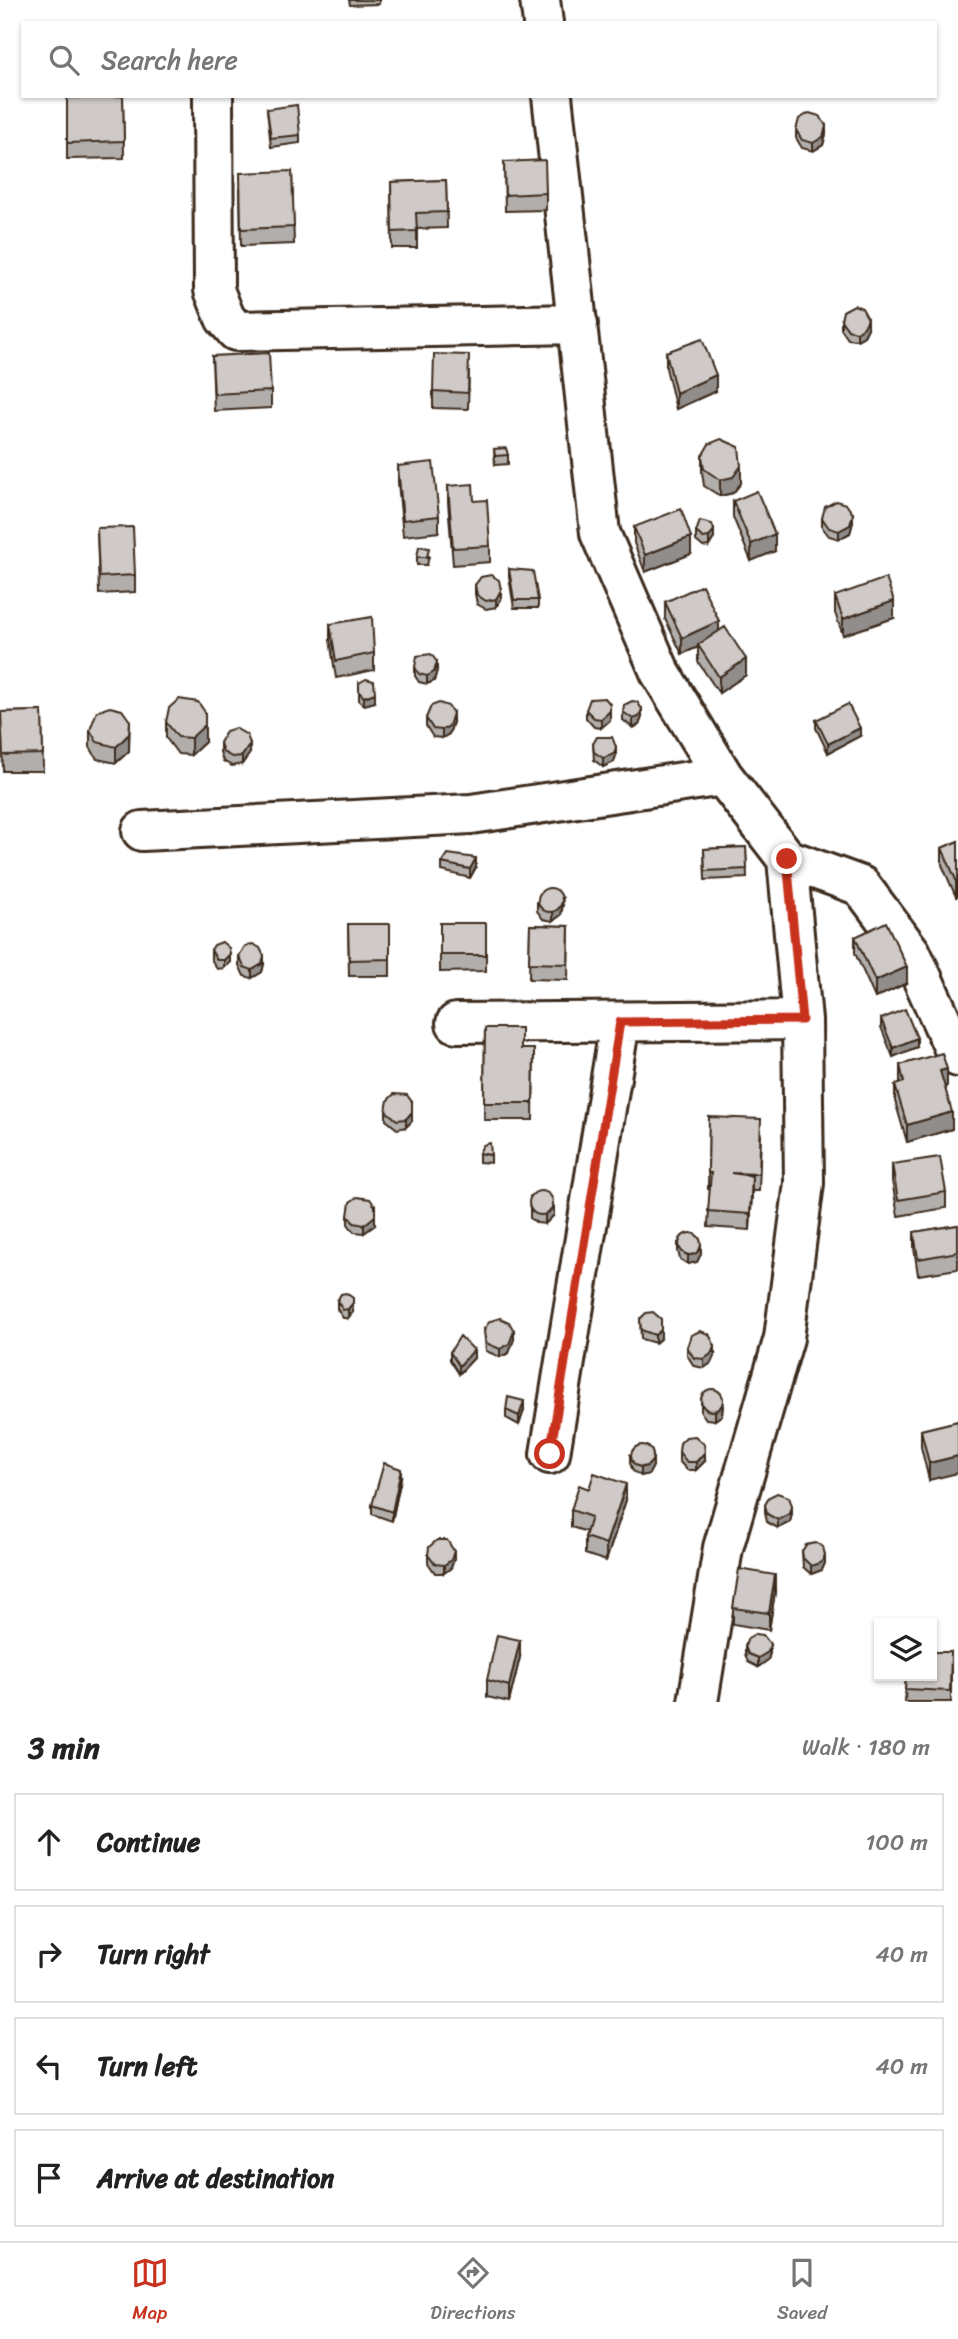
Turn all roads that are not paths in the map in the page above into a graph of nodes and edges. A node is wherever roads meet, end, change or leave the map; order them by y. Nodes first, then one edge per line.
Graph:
1 (540, 0) edge
2 (543, 21) edge
3 (212, 98) edge
4 (552, 98) edge
5 (578, 324) junction
6 (723, 776) junction
7 (142, 831) dead end
8 (787, 859) junction
9 (802, 1020) junction
10 (620, 1022) junction
11 (456, 1023) dead end
12 (958, 1057) edge
13 (550, 1454) dead end
14 (698, 1702) edge

1 - 2 street
3 - 5 street
4 - 5 street
5 - 6 street
6 - 7 street
6 - 8 street
8 - 9 street
8 - 12 street
9 - 10 street
9 - 14 street
10 - 11 street
10 - 13 street

